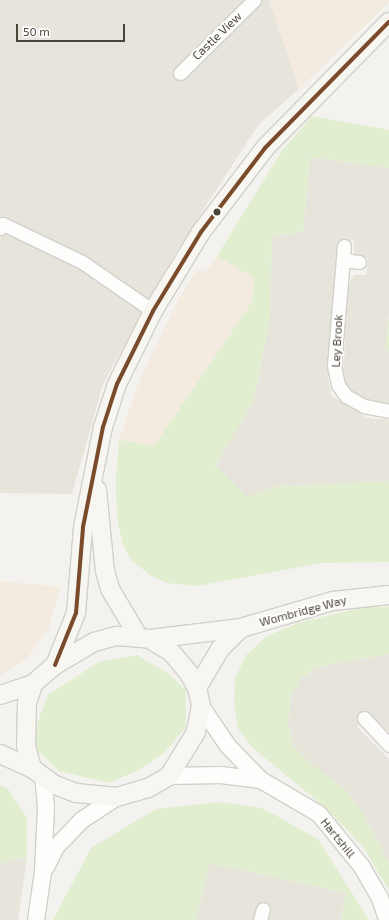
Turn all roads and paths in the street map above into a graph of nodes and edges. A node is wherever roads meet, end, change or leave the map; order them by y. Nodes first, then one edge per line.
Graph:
1 (254, 0) edge
2 (389, 22) edge
3 (180, 73) dead end
4 (1, 225) edge
5 (344, 246) dead end
6 (343, 260) junction
7 (359, 262) dead end
8 (153, 311) junction
9 (389, 411) edge
10 (96, 471) junction
11 (389, 595) edge
12 (241, 628) junction
13 (144, 638) junction
14 (55, 665) junction
15 (33, 684) junction
16 (197, 688) junction
17 (0, 695) edge
18 (201, 706) junction
19 (364, 718) dead end
20 (389, 744) edge
21 (0, 754) edge
22 (38, 772) junction
23 (168, 776) junction
24 (261, 780) junction
25 (117, 798) junction
26 (43, 872) junction
27 (36, 920) edge
28 (387, 920) edge

1 - 3 street, Castle View
2 - 8 main road
4 - 8 street
5 - 6 street, Ley Brook
6 - 7 street
6 - 9 street, Ley Brook
8 - 10 main road
10 - 13 main road
10 - 14 main road
11 - 12 main road, Wombridge Way
12 - 13 main road, Wombridge Way
12 - 16 main road, Wombridge Way
13 - 14 main road, Wombridge Way
13 - 16 main road
14 - 15 main road, Wombridge Way
15 - 17 main road
15 - 22 main road
16 - 18 main road
18 - 23 main road
18 - 24 street, Hartshill
19 - 20 street
21 - 22 main road
22 - 25 main road
22 - 26 street
23 - 24 street, Hartshill
23 - 25 main road
24 - 28 street, Hartshill
25 - 26 street
26 - 27 street

